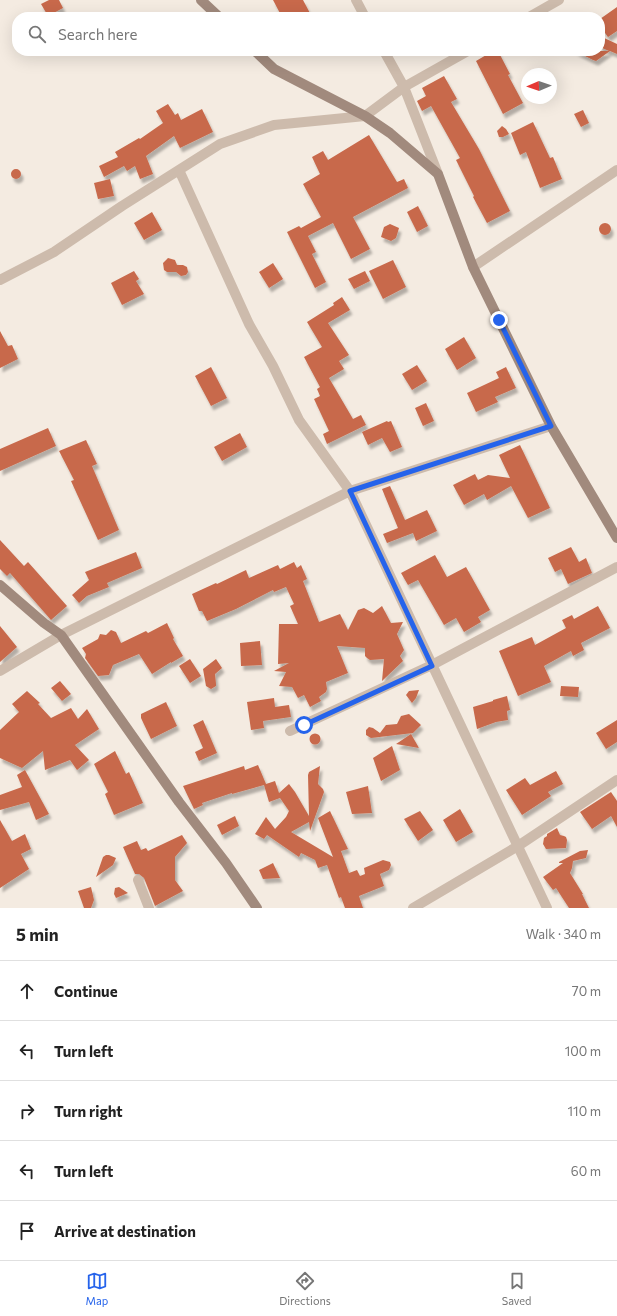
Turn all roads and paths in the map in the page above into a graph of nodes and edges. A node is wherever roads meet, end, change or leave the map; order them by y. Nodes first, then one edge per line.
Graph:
1 (201, 0) edge
2 (356, 0) edge
3 (559, 0) edge
4 (214, 12) edge
5 (362, 12) edge
6 (538, 12) edge
7 (260, 56) edge
8 (387, 56) edge
9 (459, 56) edge
10 (404, 87) junction
11 (365, 116) junction
12 (179, 170) junction
13 (617, 170) edge
14 (438, 174) junction
15 (474, 267) junction
16 (0, 280) edge
17 (551, 426) junction
18 (350, 491) junction
19 (617, 538) edge
20 (617, 567) edge
21 (0, 585) edge
22 (61, 635) junction
23 (432, 666) junction
24 (0, 671) edge
25 (290, 731) dead end
26 (617, 780) edge
27 (518, 846) junction
28 (138, 880) dead end
29 (149, 908) edge
30 (257, 908) edge
31 (413, 908) edge
32 (547, 908) edge

1 - 4 main road
2 - 5 street
3 - 6 street
7 - 11 main road
8 - 10 street
9 - 10 street
10 - 11 street
10 - 14 street
11 - 12 street
11 - 14 main road
12 - 16 street
12 - 18 street
13 - 15 street
14 - 15 main road
15 - 17 main road
17 - 18 street
17 - 19 main road
18 - 22 street
18 - 23 street
20 - 23 street
21 - 22 main road
22 - 24 street
22 - 30 main road
23 - 25 street
23 - 27 street
26 - 27 street
27 - 31 street
27 - 32 street
28 - 29 street

